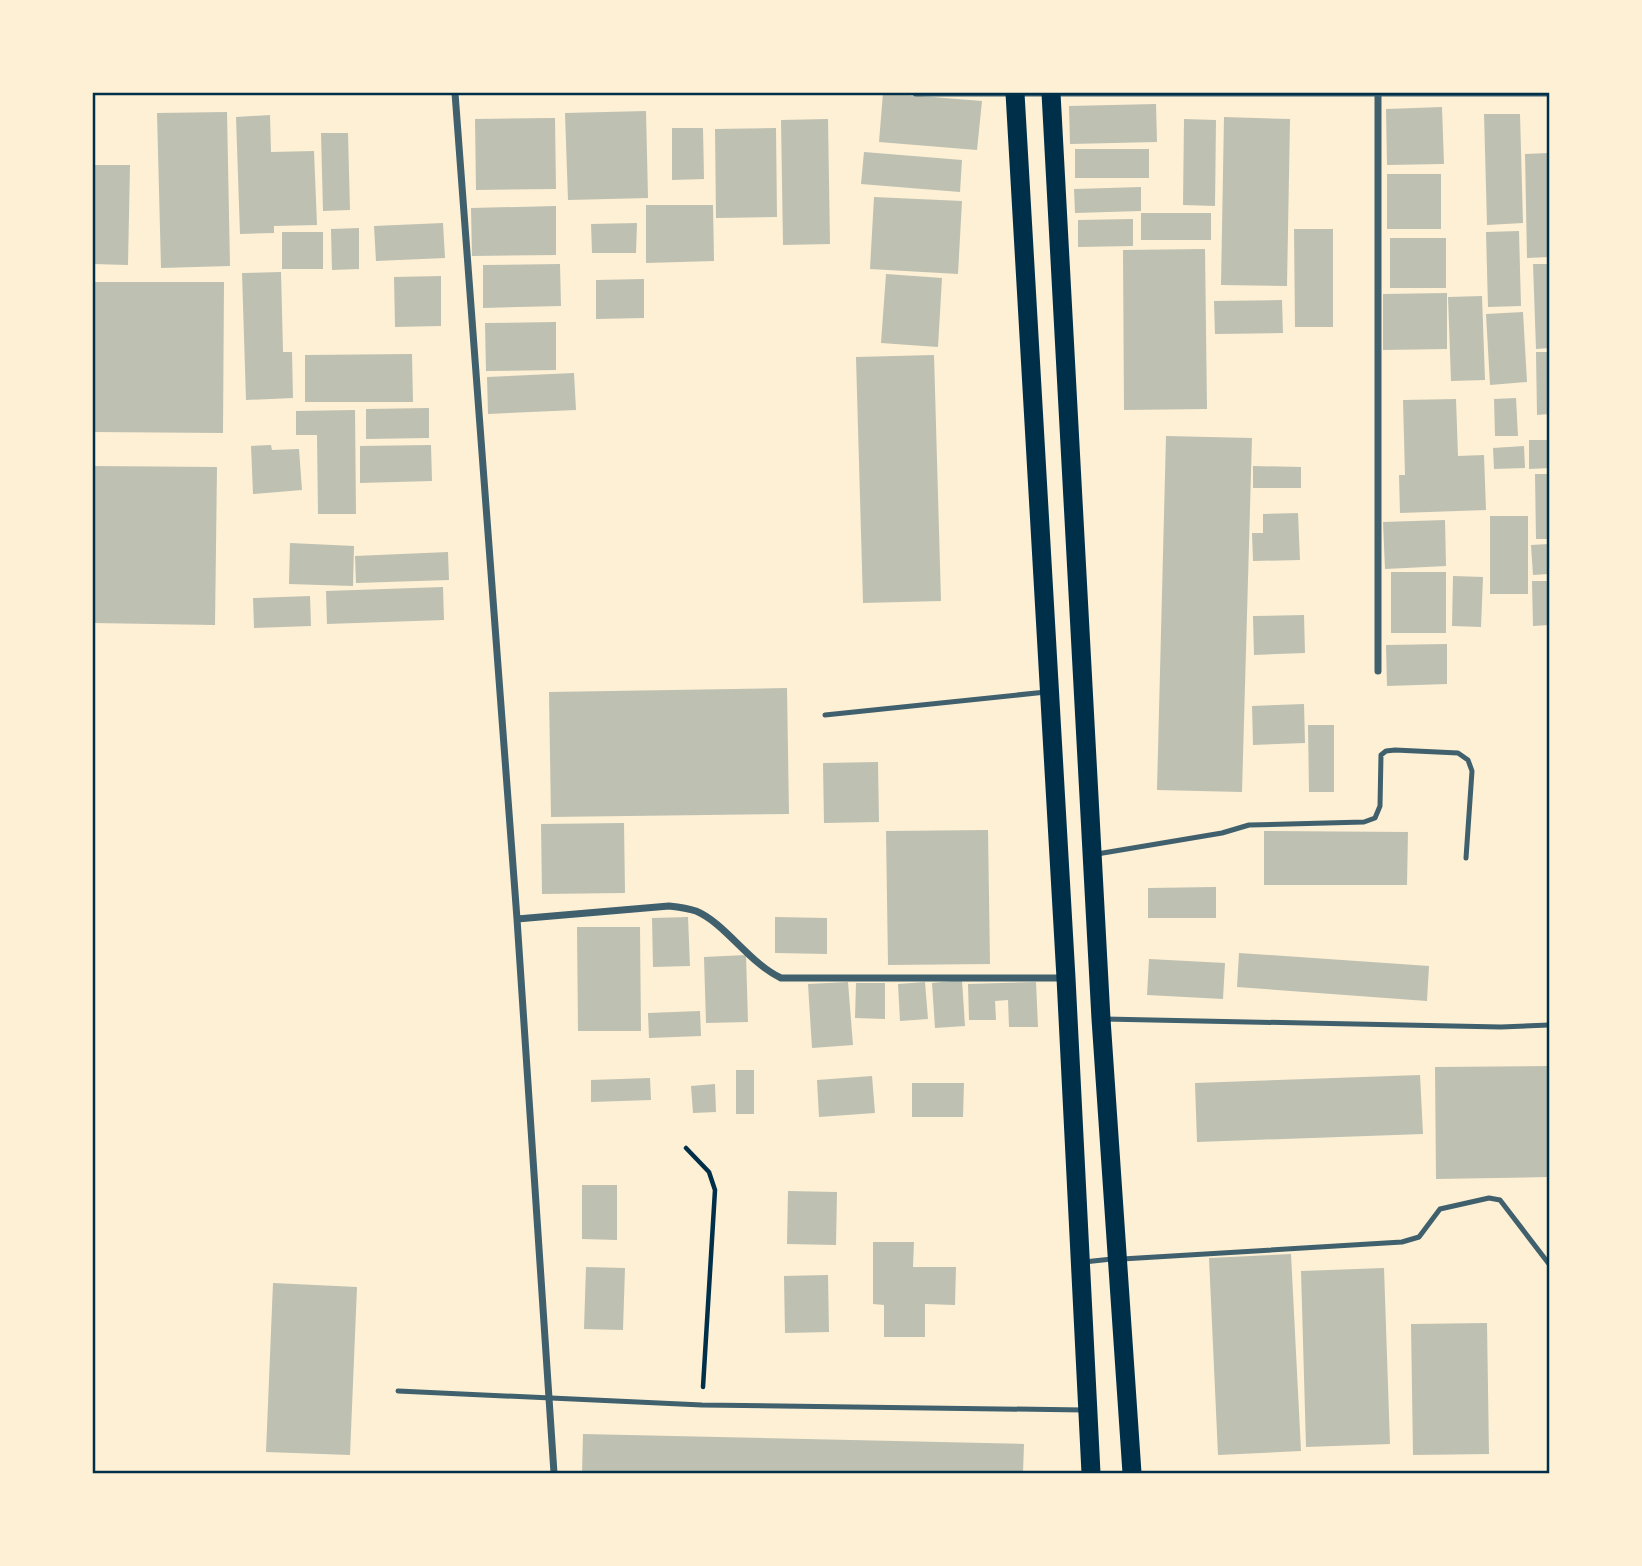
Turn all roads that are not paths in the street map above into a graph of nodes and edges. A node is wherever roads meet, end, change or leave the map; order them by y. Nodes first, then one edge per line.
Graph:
1 (455, 93) edge
2 (916, 93) edge
3 (1015, 93) edge
4 (1051, 93) edge
5 (1549, 93) edge
6 (1378, 94) edge
7 (1377, 671) dead end
8 (1049, 692) junction
9 (825, 715) dead end
10 (1092, 855) junction
11 (1466, 858) dead end
12 (517, 919) junction
13 (1064, 939) junction
14 (1097, 939) junction
15 (1066, 978) junction
16 (1101, 1018) junction
17 (1549, 1025) edge
18 (1118, 1259) junction
19 (1080, 1262) junction
20 (1549, 1264) edge
21 (398, 1391) dead end
22 (549, 1398) junction
23 (1087, 1410) junction
24 (554, 1473) edge
25 (1090, 1473) edge
26 (1132, 1473) edge

1 - 12 street
2 - 3 street
3 - 4 street
3 - 8 highway
4 - 6 street
4 - 10 highway
5 - 6 street
6 - 7 street
8 - 9 lane
8 - 13 highway
10 - 11 lane
10 - 14 highway
12 - 15 street
12 - 22 street
13 - 14 highway
13 - 15 highway
14 - 16 highway
15 - 19 highway
16 - 17 lane
16 - 18 highway
18 - 19 lane
18 - 20 lane
18 - 26 highway
19 - 23 highway
21 - 22 lane
22 - 23 lane
22 - 24 street
23 - 25 highway

